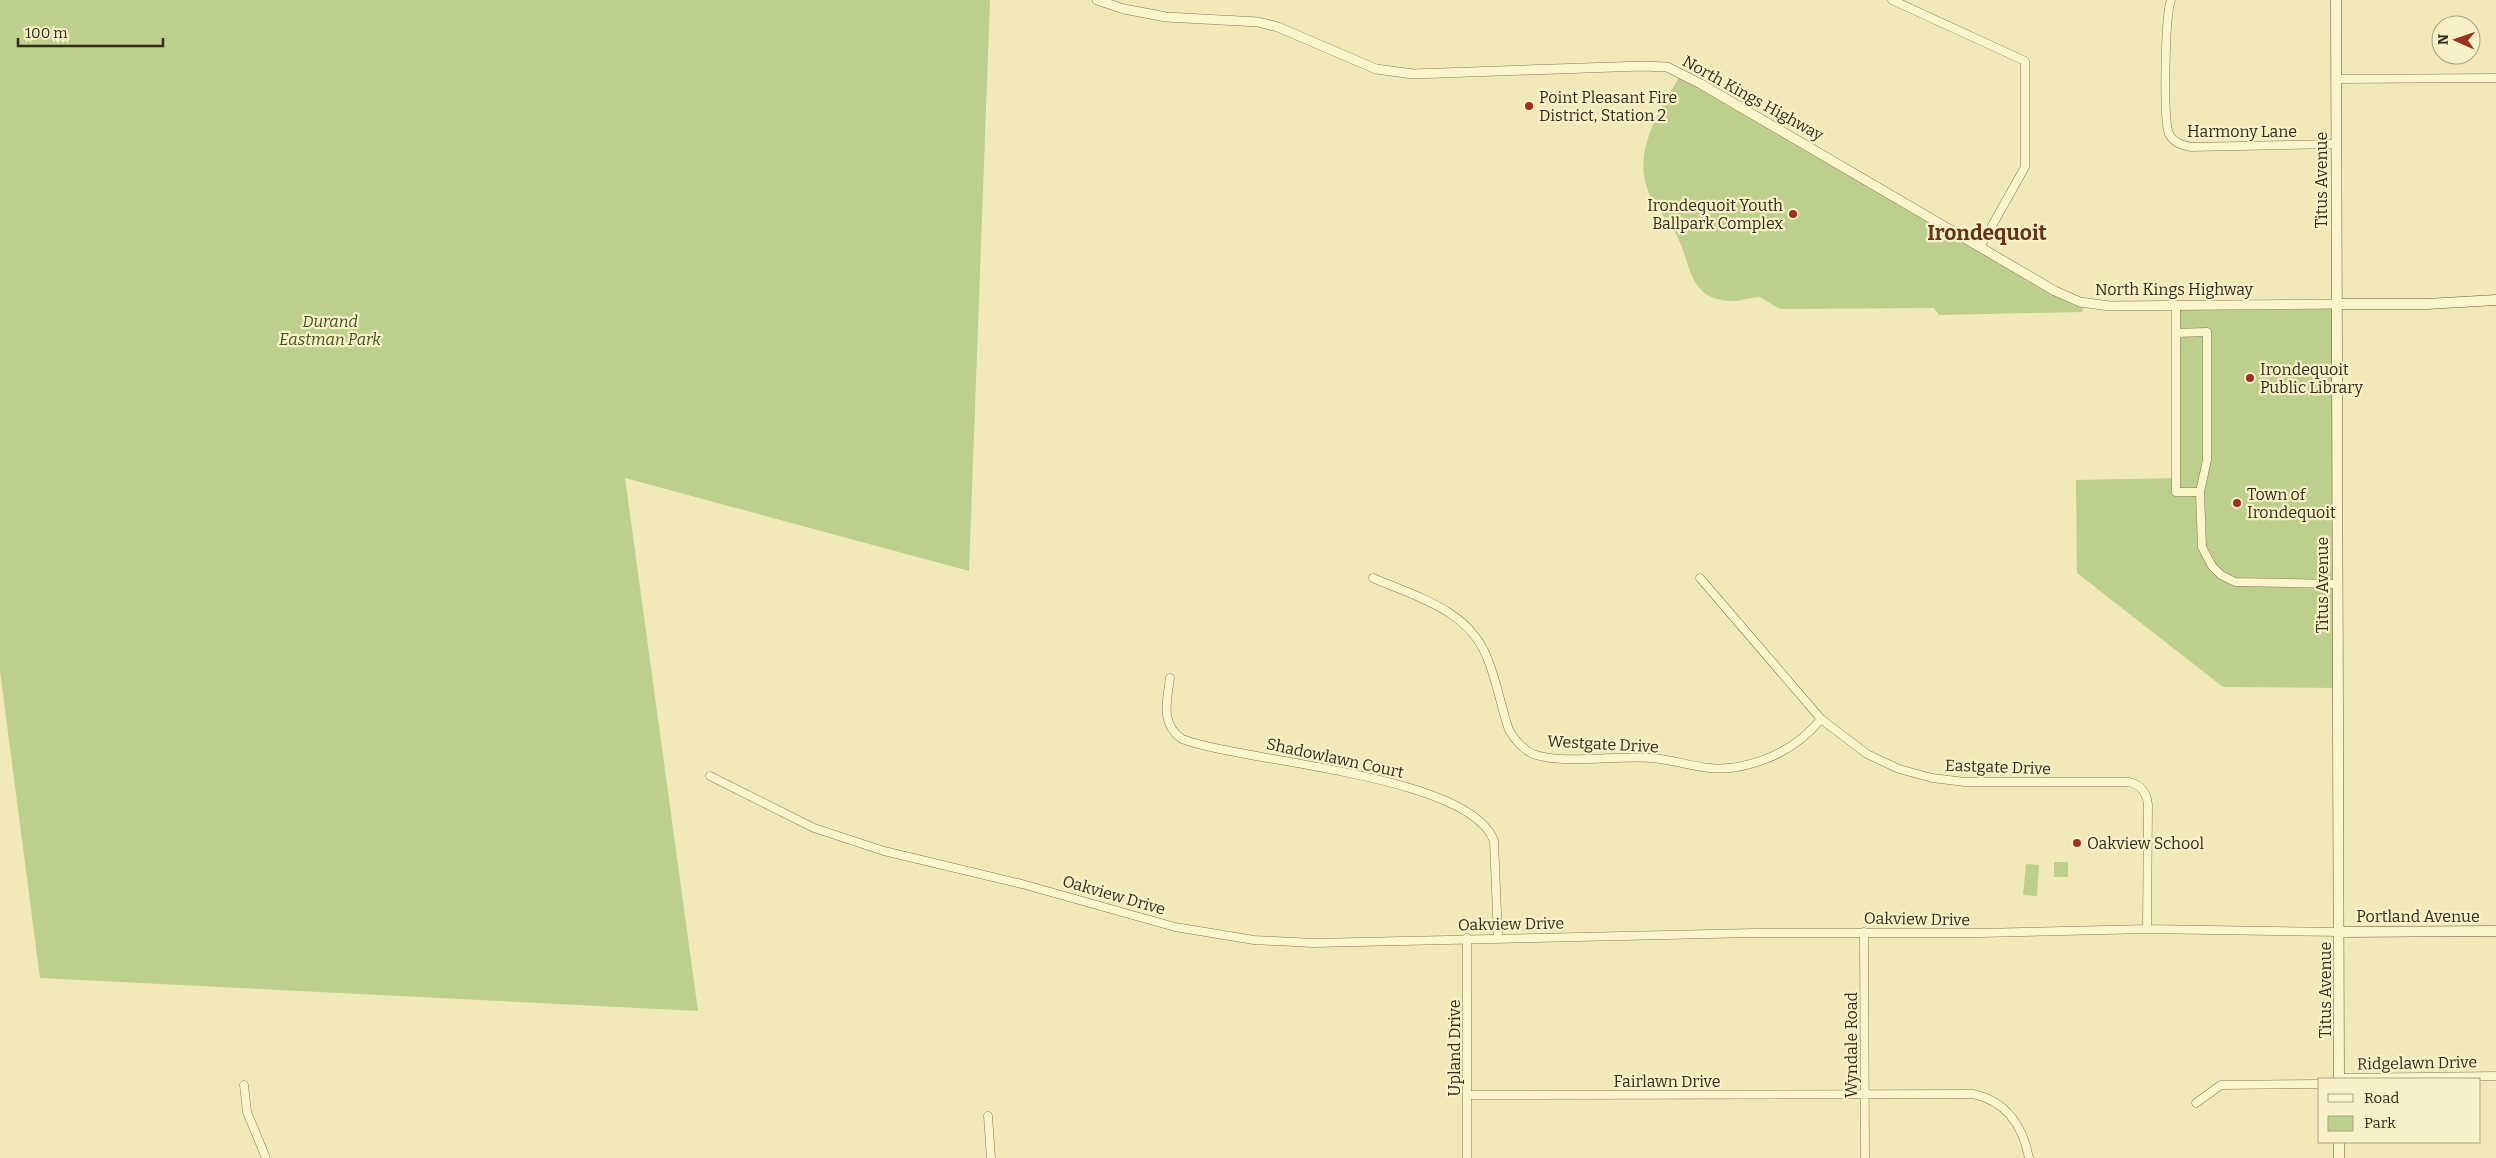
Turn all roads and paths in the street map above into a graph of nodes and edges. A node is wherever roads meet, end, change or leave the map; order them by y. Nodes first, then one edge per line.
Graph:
1 (1097, 0) edge
2 (1892, 0) edge
3 (2171, 0) edge
4 (2336, 0) edge
5 (2496, 78) edge
6 (2336, 79) junction
7 (2335, 144) junction
8 (1980, 248) junction
9 (2496, 300) edge
10 (2336, 304) junction
11 (2176, 305) junction
12 (2176, 333) junction
13 (2200, 492) junction
14 (1373, 578) dead end
15 (1700, 578) dead end
16 (2337, 584) junction
17 (1170, 678) dead end
18 (1821, 720) junction
19 (710, 776) dead end
20 (2147, 929) junction
21 (2496, 931) edge
22 (1864, 932) junction
23 (2340, 932) junction
24 (1467, 938) junction
25 (1498, 938) junction
26 (2496, 1076) edge
27 (2339, 1078) edge
28 (2318, 1084) edge
29 (244, 1085) dead end
30 (1468, 1095) junction
31 (1865, 1095) junction
32 (2196, 1103) dead end
33 (988, 1116) dead end
34 (2339, 1143) edge
35 (266, 1158) edge
36 (991, 1158) edge
37 (1467, 1158) edge
38 (1865, 1158) edge
39 (2029, 1158) edge
40 (2339, 1158) edge

1 - 8 street, North Kings Highway
2 - 8 street
3 - 7 street, Harmony Lane
4 - 6 main road, Titus Avenue
5 - 6 street
6 - 7 main road, Titus Avenue
7 - 10 main road, Titus Avenue
8 - 11 street, North Kings Highway
9 - 10 main road
10 - 11 street, North Kings Highway
10 - 16 main road, Titus Avenue
11 - 12 street
12 - 13 street
12 - 13 street
13 - 16 street
14 - 18 street, Westgate Drive
15 - 18 street, Eastgate Drive
16 - 23 main road, Titus Avenue
17 - 25 street, Shadowlawn Court
18 - 20 street, Eastgate Drive
19 - 24 street, Oakview Drive
20 - 22 street, Oakview Drive
20 - 23 street, Oakview Drive
21 - 23 main road, Portland Avenue
22 - 25 street, Oakview Drive
22 - 31 street, Wyndale Road
23 - 27 main road, Titus Avenue
24 - 25 street, Oakview Drive
24 - 30 street, Upland Drive
26 - 27 street, Ridgelawn Drive
28 - 32 street
29 - 35 street
30 - 31 street, Fairlawn Drive
30 - 37 street, Upland Drive
31 - 38 street, Wyndale Road
31 - 39 street, Fairlawn Drive
33 - 36 street
34 - 40 main road

